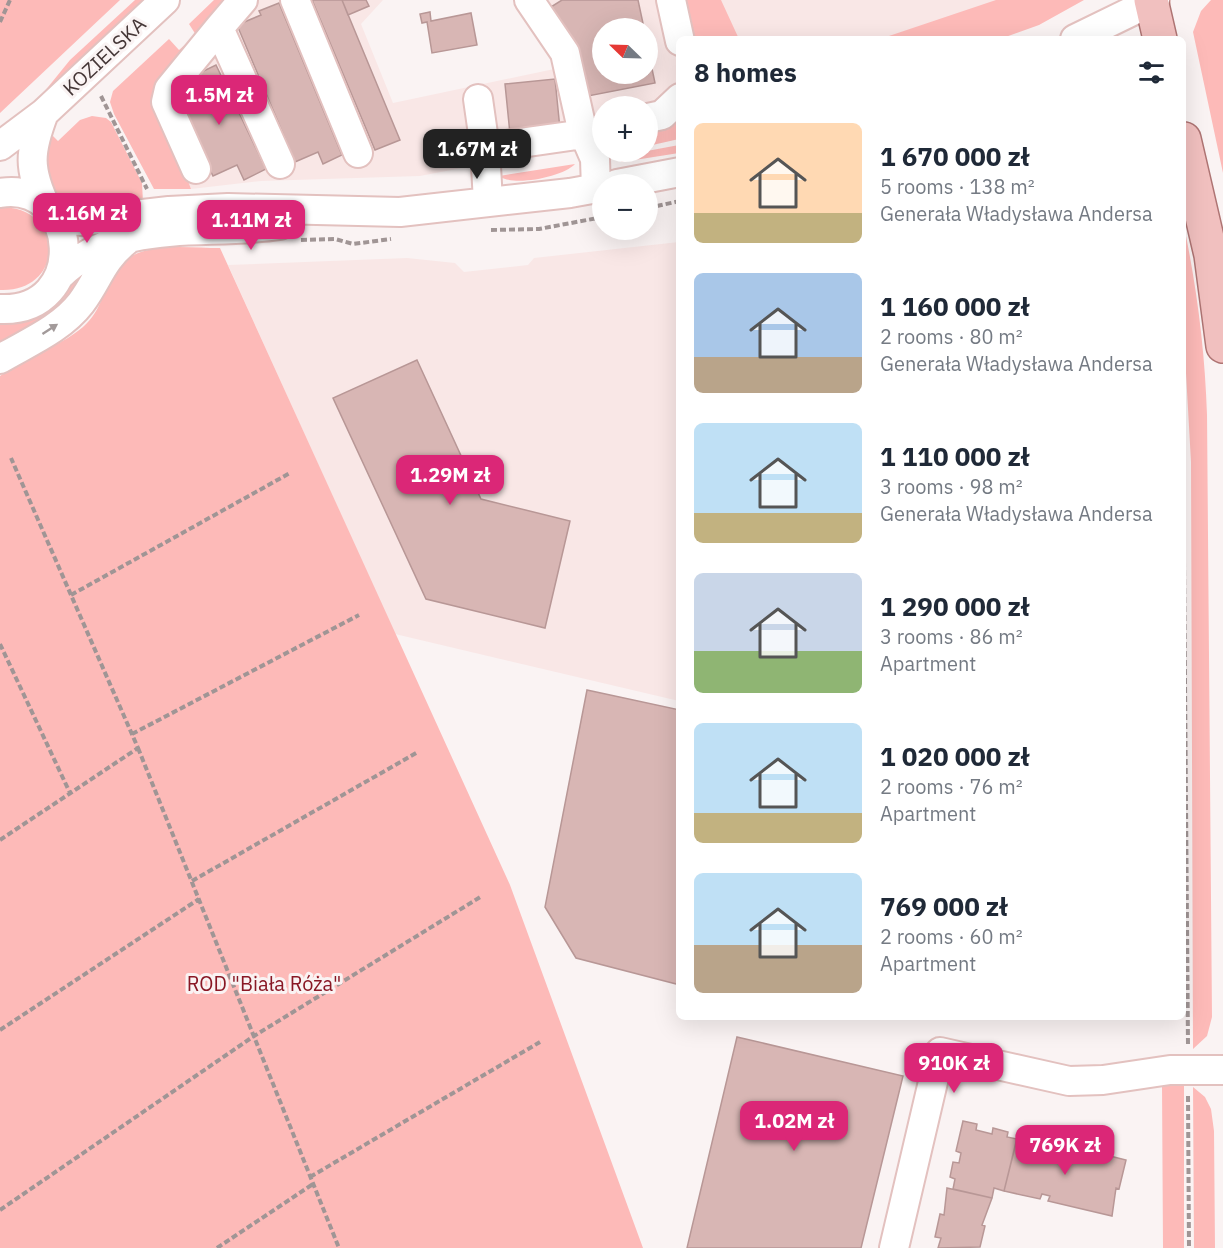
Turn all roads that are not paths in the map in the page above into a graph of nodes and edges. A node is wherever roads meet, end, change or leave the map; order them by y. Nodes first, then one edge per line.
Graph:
1 (165, 0) edge
2 (243, 0) edge
3 (295, 0) edge
4 (529, 0) edge
5 (671, 0) edge
6 (1153, 1) edge
7 (219, 28) junction
8 (679, 36) edge
9 (1081, 36) edge
10 (1159, 36) edge
11 (478, 99) dead end
12 (676, 102) edge
13 (658, 116) edge
14 (35, 119) junction
15 (590, 130) edge
16 (0, 146) edge
17 (485, 148) junction
18 (1186, 148) edge
19 (358, 153) dead end
20 (280, 164) dead end
21 (0, 169) edge
22 (196, 169) dead end
23 (676, 173) edge
24 (601, 174) edge
25 (658, 176) edge
26 (592, 189) edge
27 (0, 194) edge
28 (488, 202) junction
29 (51, 213) junction
30 (361, 213) junction
31 (131, 237) junction
32 (60, 275) junction
33 (4, 311) edge
34 (1223, 346) edge
35 (0, 359) edge
36 (1223, 1070) edge
37 (894, 1248) edge

1 - 14 street, KOZIELSKA
2 - 7 street
3 - 19 street
4 - 15 street
5 - 8 street
6 - 9 street
6 - 10 main road
7 - 20 street
7 - 22 street
11 - 17 street
12 - 13 street
14 - 16 street
14 - 21 street, KOZIELSKA
14 - 29 street, KOZIELSKA
15 - 17 street
15 - 24 street
17 - 28 street
18 - 34 main road
23 - 25 street
26 - 28 street
27 - 29 street
28 - 30 street
29 - 30 street
29 - 32 street, KOZIELSKA
30 - 31 street
31 - 32 street
35 -> 31 street
32 - 33 street
36 - 37 street

